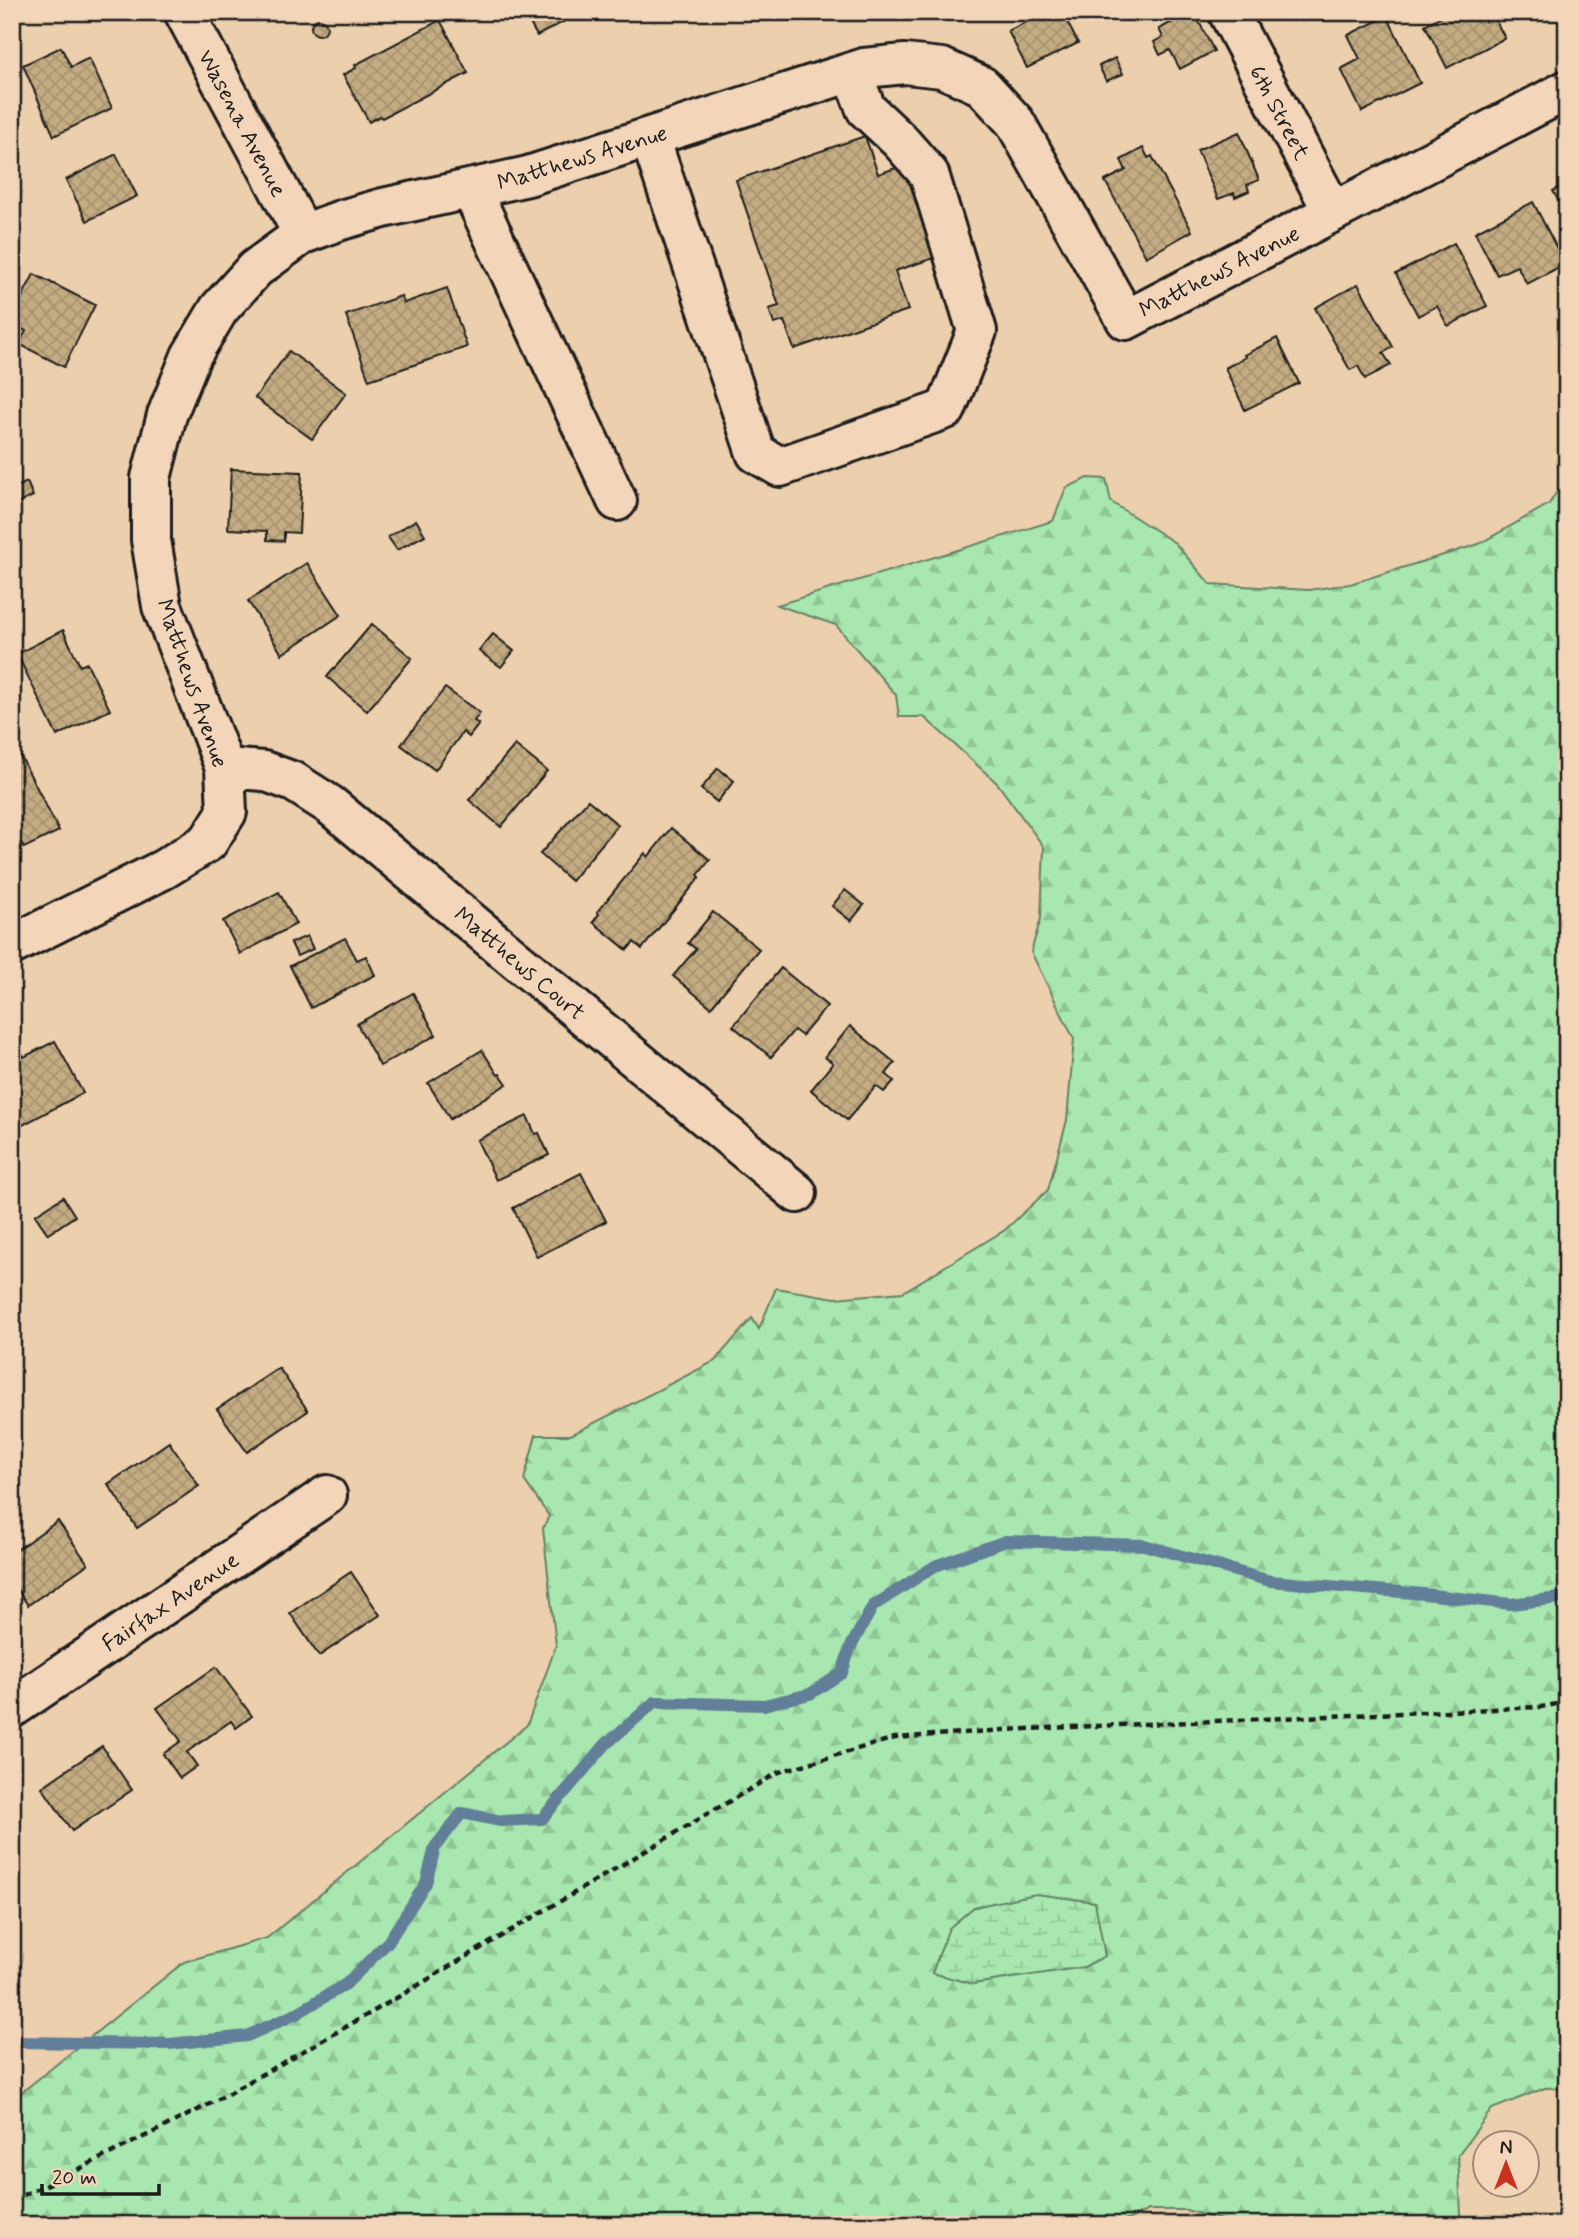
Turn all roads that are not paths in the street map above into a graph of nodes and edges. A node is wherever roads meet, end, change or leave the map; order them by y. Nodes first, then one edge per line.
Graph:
1 (184, 12) edge
2 (1228, 12) edge
3 (852, 73) junction
4 (1567, 90) edge
5 (650, 138) junction
6 (471, 189) junction
7 (1333, 212) junction
8 (303, 234) junction
9 (617, 501) dead end
10 (225, 768) junction
11 (12, 945) edge
12 (797, 1193) dead end
13 (327, 1495) dead end
14 (12, 1708) edge

1 - 8 street, Wasena Avenue
2 - 7 street, 6th Street
3 - 5 street, Matthews Avenue
3 - 5 street
3 - 7 street, Matthews Avenue
4 - 7 street, Matthews Avenue
5 - 6 street, Matthews Avenue
6 - 8 street, Matthews Avenue
6 - 9 street
8 - 10 street, Matthews Avenue
10 - 11 street, Matthews Avenue
10 - 12 street, Matthews Court
13 - 14 street, Fairfax Avenue

